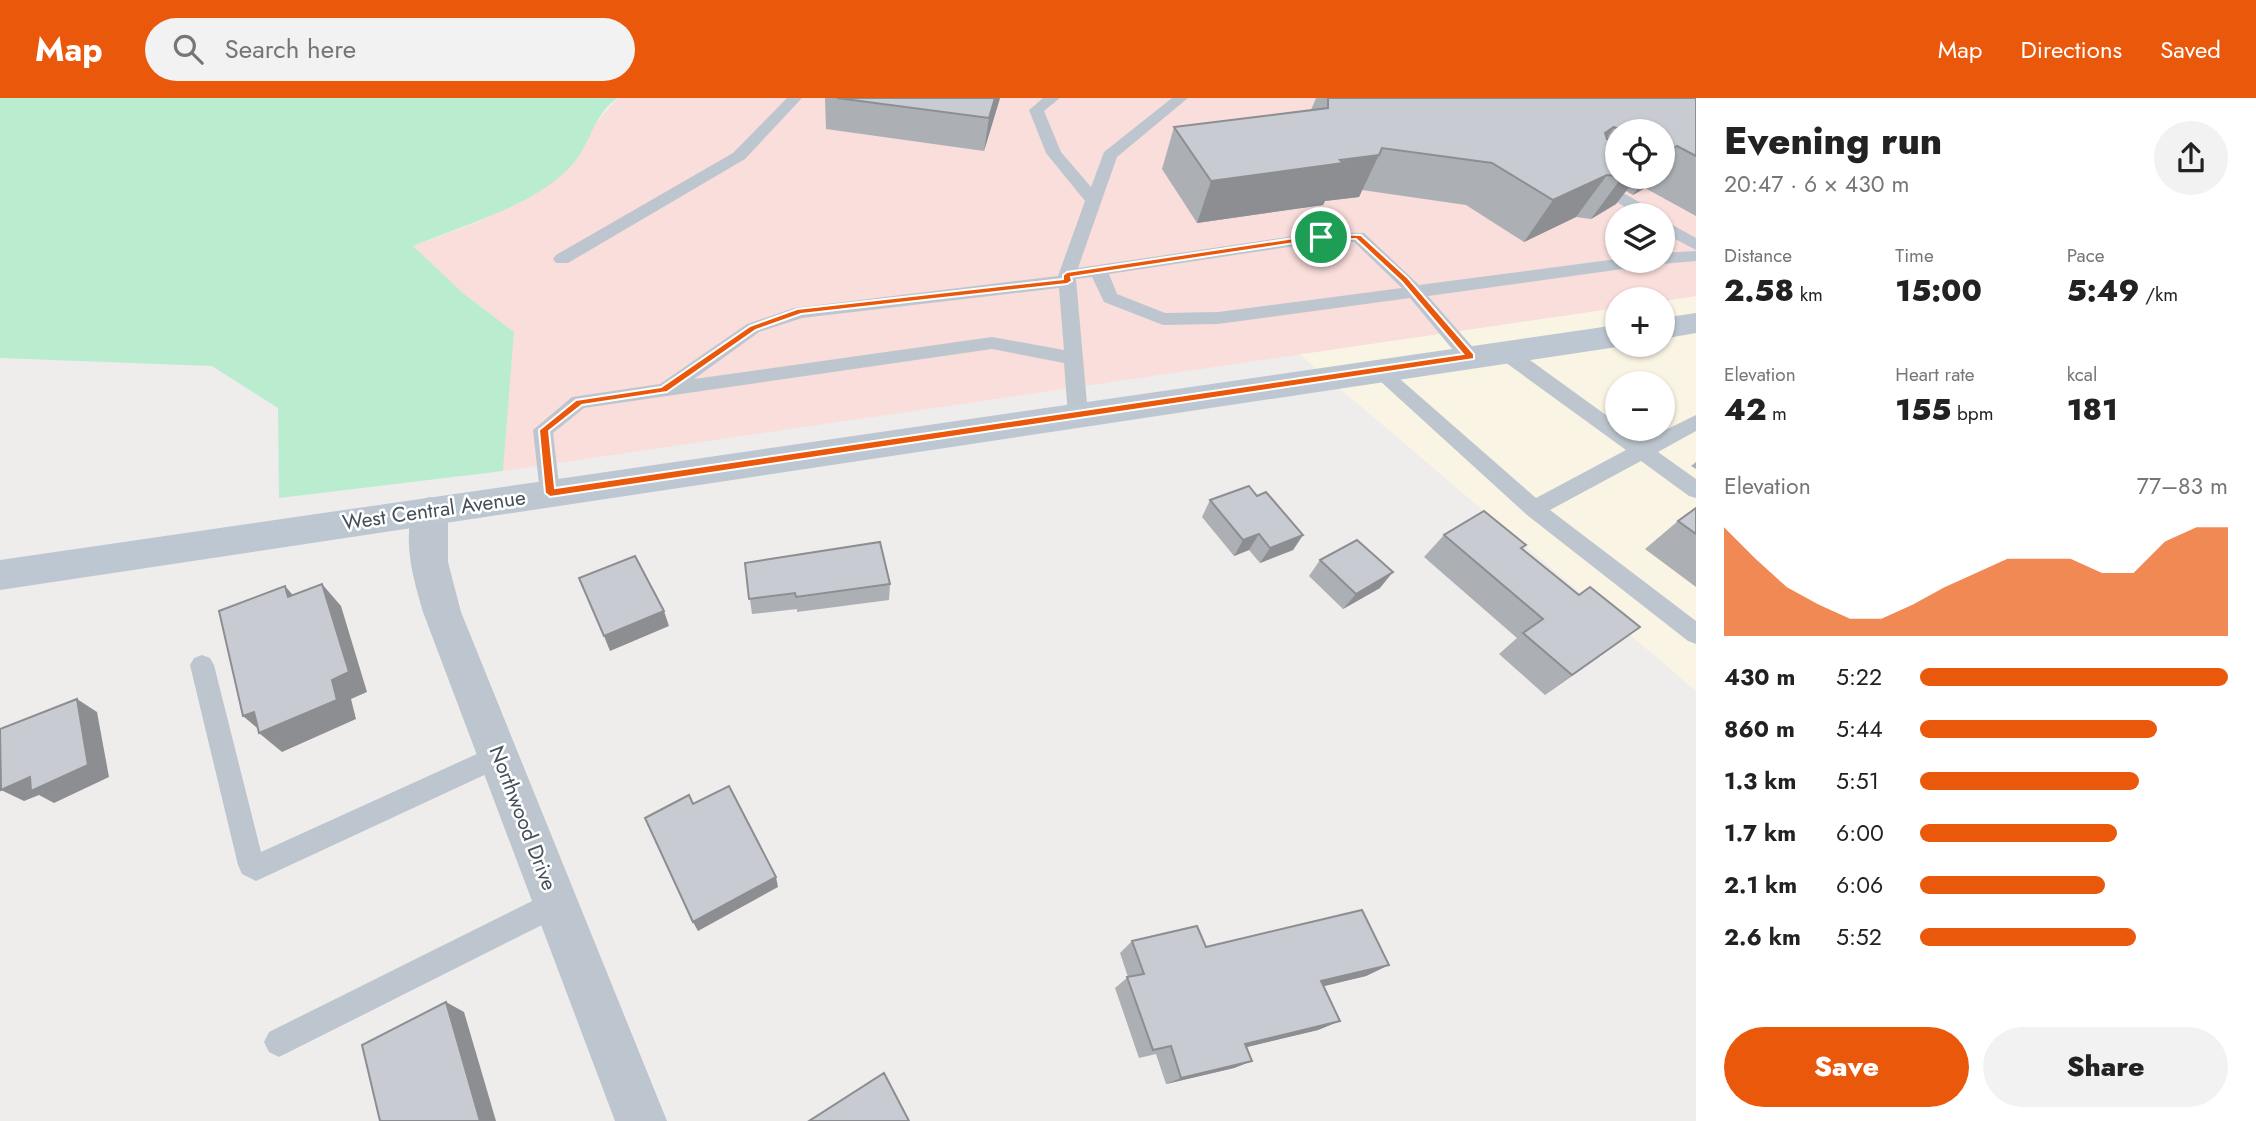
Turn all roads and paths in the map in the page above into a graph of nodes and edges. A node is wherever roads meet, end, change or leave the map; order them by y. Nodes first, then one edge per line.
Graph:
1 (795, 98) edge
2 (1053, 98) edge
3 (1181, 98) edge
4 (1586, 176) edge
5 (1094, 201) junction
6 (1630, 203) edge
7 (1675, 232) edge
8 (1696, 245) edge
9 (1696, 256) edge
10 (1675, 258) edge
11 (562, 259) dead end
12 (1605, 266) edge
13 (1098, 270) junction
14 (1067, 278) junction
15 (1413, 290) junction
16 (1696, 323) edge
17 (1675, 327) edge
18 (1605, 338) edge
19 (1505, 352) junction
20 (1470, 356) junction
21 (1074, 358) junction
22 (1377, 370) junction
23 (663, 390) junction
24 (1078, 415) junction
25 (1696, 422) edge
26 (1642, 451) junction
27 (1696, 490) edge
28 (550, 493) junction
29 (1534, 509) junction
30 (430, 511) junction
31 (0, 575) edge
32 (1696, 634) edge
33 (202, 664) dead end
34 (499, 756) junction
35 (556, 903) junction
36 (279, 1042) dead end
37 (641, 1121) edge

1 - 11 lane
2 - 5 lane
3 - 5 lane
4 - 6 lane
5 - 14 lane
7 - 8 lane
9 - 10 lane
12 - 15 lane
13 - 14 lane
13 - 15 lane
13 - 15 lane
14 - 21 lane
14 - 23 lane
15 - 20 lane
16 - 17 main road
18 - 19 main road, West Central Avenue
19 - 20 main road, West Central Avenue
19 - 26 lane
20 - 22 main road, West Central Avenue
21 - 23 lane
21 - 24 lane
22 - 24 main road, West Central Avenue
22 - 29 lane
23 - 28 lane
24 - 28 main road, West Central Avenue
25 - 26 lane
26 - 27 lane
26 - 29 lane
28 - 30 main road, West Central Avenue
29 - 32 lane
30 - 31 main road, West Central Avenue
30 - 34 street, Northwood Drive
33 - 34 lane
34 - 35 street, Northwood Drive
35 - 36 lane
35 - 37 street, Northwood Drive

